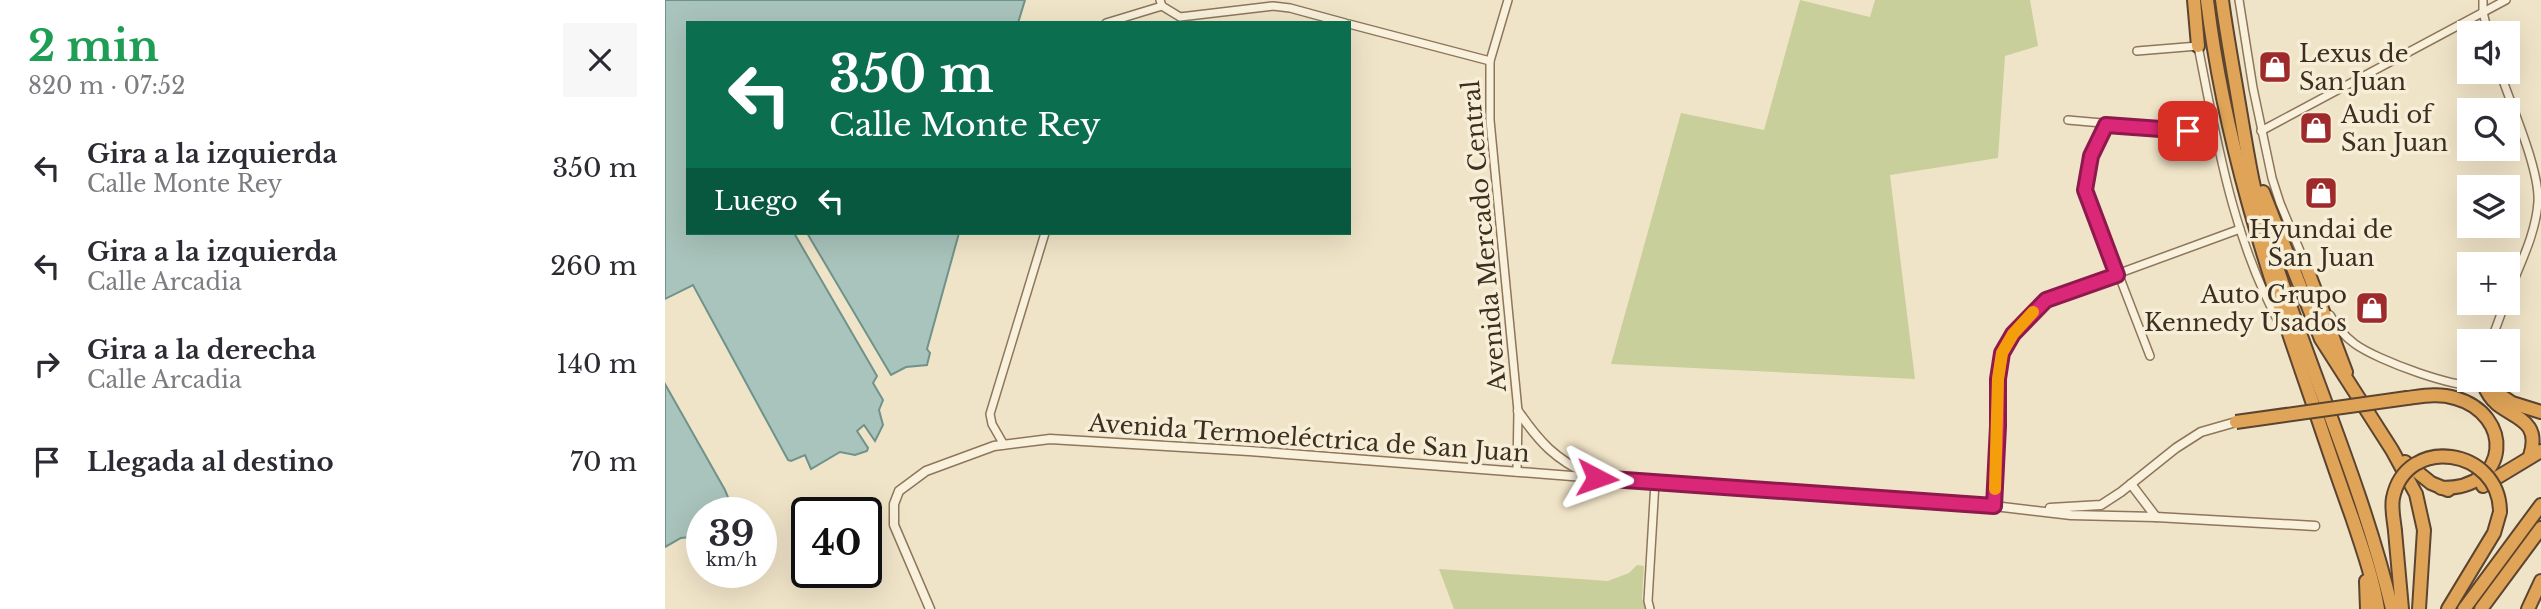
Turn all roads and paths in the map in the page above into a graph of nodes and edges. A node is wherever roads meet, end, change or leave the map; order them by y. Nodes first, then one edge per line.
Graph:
1 (1508, 0) edge
2 (2194, 0) edge
3 (2207, 0) edge
4 (2222, 0) edge
5 (2239, 0) edge
6 (2483, 0) edge
7 (2505, 0) edge
8 (1161, 3) edge
9 (1291, 4) edge
10 (2483, 12) junction
11 (1112, 21) edge
12 (1341, 21) edge
13 (2486, 21) edge
14 (1351, 24) edge
15 (2198, 46) junction
16 (2137, 51) dead end
17 (1490, 61) junction
18 (2504, 84) edge
19 (2068, 120) dead end
20 (2106, 125) junction
21 (2262, 131) junction
22 (2215, 133) junction
23 (2252, 182) junction
24 (2240, 229) junction
25 (1044, 235) edge
26 (2304, 261) junction
27 (2520, 263) edge
28 (2117, 275) junction
29 (2294, 351) junction
30 (2150, 356) dead end
31 (2457, 384) edge
32 (2350, 385) junction
33 (2487, 392) edge
34 (2497, 392) edge
35 (1518, 411) junction
36 (2541, 412) edge
37 (2236, 422) joint
38 (1004, 445) junction
39 (2392, 450) junction
40 (2541, 451) edge
41 (2529, 458) junction
42 (1517, 472) junction
43 (1597, 478) junction
44 (1654, 482) junction
45 (2131, 484) junction
46 (2441, 488) junction
47 (2541, 505) edge
48 (1994, 506) junction
49 (2037, 509) junction
50 (2156, 517) junction
51 (2315, 526) dead end
52 (2541, 528) edge
53 (2365, 556) junction
54 (2541, 581) edge
55 (930, 609) edge
56 (1650, 609) edge
57 (2367, 609) edge
58 (2378, 609) edge
59 (2392, 609) edge
60 (2402, 609) edge
61 (2419, 609) edge
62 (2448, 609) edge
63 (2464, 609) edge
64 (2481, 609) edge
65 (2528, 609) edge

1 - 17 street, Avenida Mercado Central
2 - 15 highway
3 - 29 highway
4 - 23 highway
5 - 21 street
6 - 10 street
7 - 10 street
8 - 9 street
8 - 11 street
9 - 12 street
10 - 13 street
10 - 21 street
14 - 17 street
15 - 16 street
15 - 22 street
17 - 35 street, Avenida Mercado Central
18 - 27 street
19 - 20 street
20 - 22 street
20 - 28 street
21 - 26 street
22 - 24 street
23 - 32 highway
23 - 59 highway
24 - 28 street
24 - 29 street
25 - 38 street
26 - 31 street
26 - 32 highway
28 - 30 street
28 - 48 street
29 - 53 highway
32 - 39 highway
33 - 41 highway
34 - 36 highway
35 - 42 street, Avenida Mercado Central
35 - 43 street
37 - 45 street
37 - 46 highway, bridge
38 - 42 street, Avenida Termoeléctrica de San Juan
38 - 55 street, Avenida Termoeléctrica de San Juan
39 - 46 highway
39 - 61 highway
40 - 41 highway
41 - 46 highway
42 - 43 street, Avenida Termoeléctrica de San Juan
43 - 44 street, Avenida Termoeléctrica de San Juan
44 - 48 street, Avenida Termoeléctrica de San Juan
44 - 56 street
45 - 49 street
45 - 50 street
47 - 63 highway
48 - 49 street, Avenida Termoeléctrica de San Juan
49 - 50 street, Avenida Termoeléctrica de San Juan
50 - 51 street, Avenida Termoeléctrica de San Juan
52 - 64 highway
53 - 57 highway
53 - 58 highway
54 - 65 highway
60 - 62 highway, bridge

